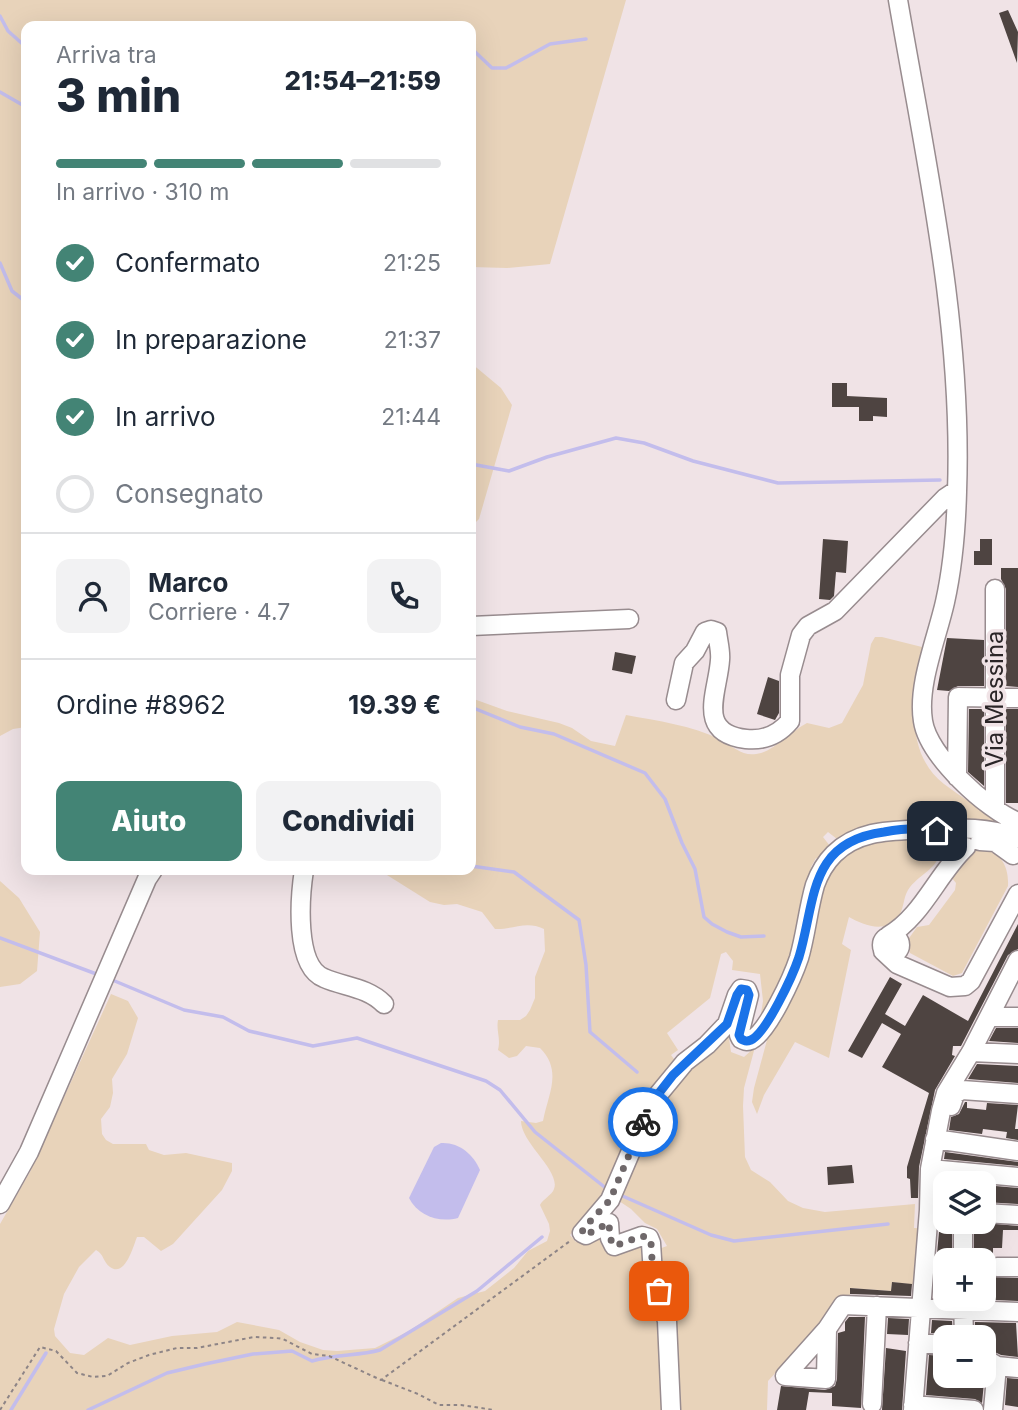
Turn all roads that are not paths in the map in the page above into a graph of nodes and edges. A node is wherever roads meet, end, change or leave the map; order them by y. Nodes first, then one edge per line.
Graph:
1 (898, 0) edge
2 (957, 490) junction
3 (995, 589) dead end
4 (629, 618) dead end
5 (476, 626) edge
6 (995, 698) junction
7 (1018, 698) edge
8 (676, 700) dead end
9 (957, 777) junction
10 (995, 808) junction
11 (1016, 817) edge
12 (961, 838) junction
13 (1017, 853) edge
14 (149, 875) edge
15 (304, 875) edge
16 (1018, 894) edge
17 (1015, 970) edge
18 (384, 1004) dead end
19 (989, 1017) junction
20 (1018, 1017) edge
21 (971, 1052) junction
22 (1018, 1054) edge
23 (1018, 1094) edge
24 (941, 1111) junction
25 (935, 1139) junction
26 (1018, 1152) edge
27 (930, 1169) junction
28 (1018, 1177) edge
29 (933, 1187) edge
30 (0, 1204) edge
31 (996, 1214) edge
32 (1018, 1215) edge
33 (933, 1234) edge
34 (997, 1267) dead end
35 (1018, 1267) edge
36 (877, 1306) junction
37 (933, 1306) edge
38 (921, 1307) junction
39 (996, 1309) edge
40 (1018, 1312) edge
41 (827, 1329) dead end
42 (918, 1343) junction
43 (933, 1344) edge
44 (996, 1363) edge
45 (1018, 1368) edge
46 (991, 1388) edge
47 (872, 1404) dead end
48 (913, 1407) edge
49 (951, 1409) edge
50 (671, 1410) edge
51 (974, 1410) edge
52 (992, 1410) edge

1 - 2 street
2 - 8 street
2 - 9 street
3 - 6 street, Via Messina
4 - 5 street
6 - 7 street
6 - 9 street
6 - 10 street, Via Messina
9 - 10 street
10 - 11 street
12 - 13 street
12 - 16 street
12 - 50 street
14 - 30 street
15 - 18 street
17 - 19 street
19 - 20 street
19 - 21 street
21 - 22 street
21 - 24 street
23 - 24 street
24 - 25 street
25 - 26 street
25 - 27 street
27 - 28 street
27 - 29 street
31 - 32 street
33 - 38 street
34 - 35 street
36 - 38 street
36 - 41 street
36 - 47 street
37 - 38 street
38 - 42 street
39 - 40 street
42 - 43 street
42 - 48 street
44 - 45 street
46 - 52 street
48 - 49 street
49 - 51 street

